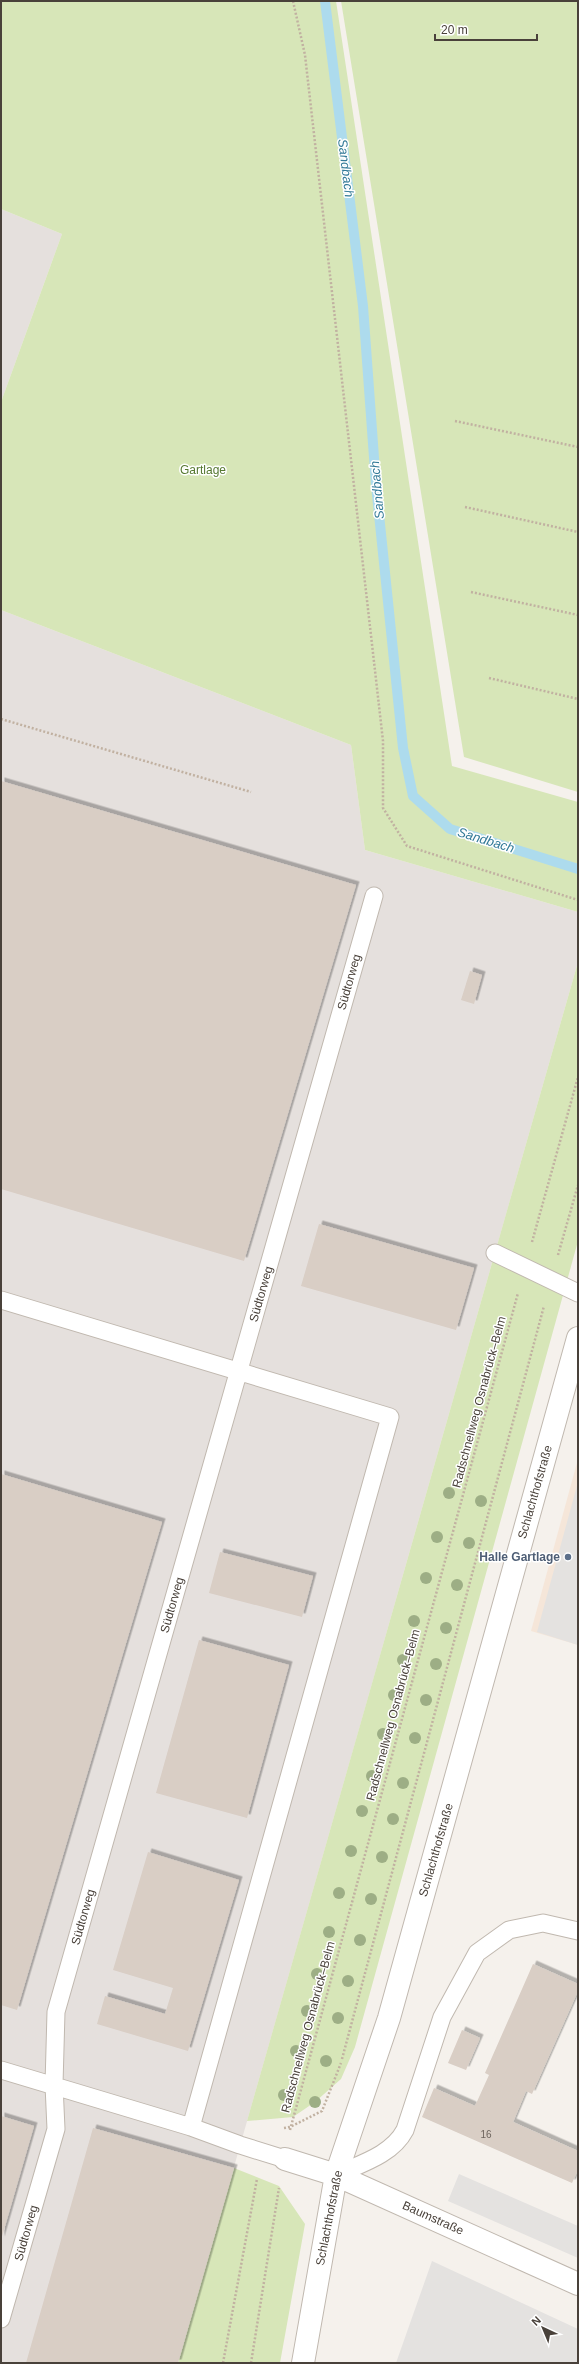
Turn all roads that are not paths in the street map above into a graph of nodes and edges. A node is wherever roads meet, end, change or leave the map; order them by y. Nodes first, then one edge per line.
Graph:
1 (374, 896) dead end
2 (495, 1253) dead end
3 (578, 1293) edge
4 (1, 1300) edge
5 (578, 1338) edge
6 (239, 1372) junction
7 (578, 1931) edge
8 (1, 2070) edge
9 (54, 2085) junction
10 (191, 2126) junction
11 (285, 2159) joint
12 (336, 2175) junction
13 (578, 2284) edge
14 (1, 2319) edge
15 (303, 2363) edge

1 - 6 lane, Südtorweg
2 - 3 lane
4 - 6 lane
5 - 12 street, Schlachthofstraße
6 - 9 lane, Südtorweg
6 - 10 lane
7 - 12 lane
8 - 9 lane
9 - 10 lane
9 - 14 lane, Südtorweg
10 - 11 lane
11 - 12 street, Baumstraße
12 - 13 street, Baumstraße
12 - 15 street, Schlachthofstraße

